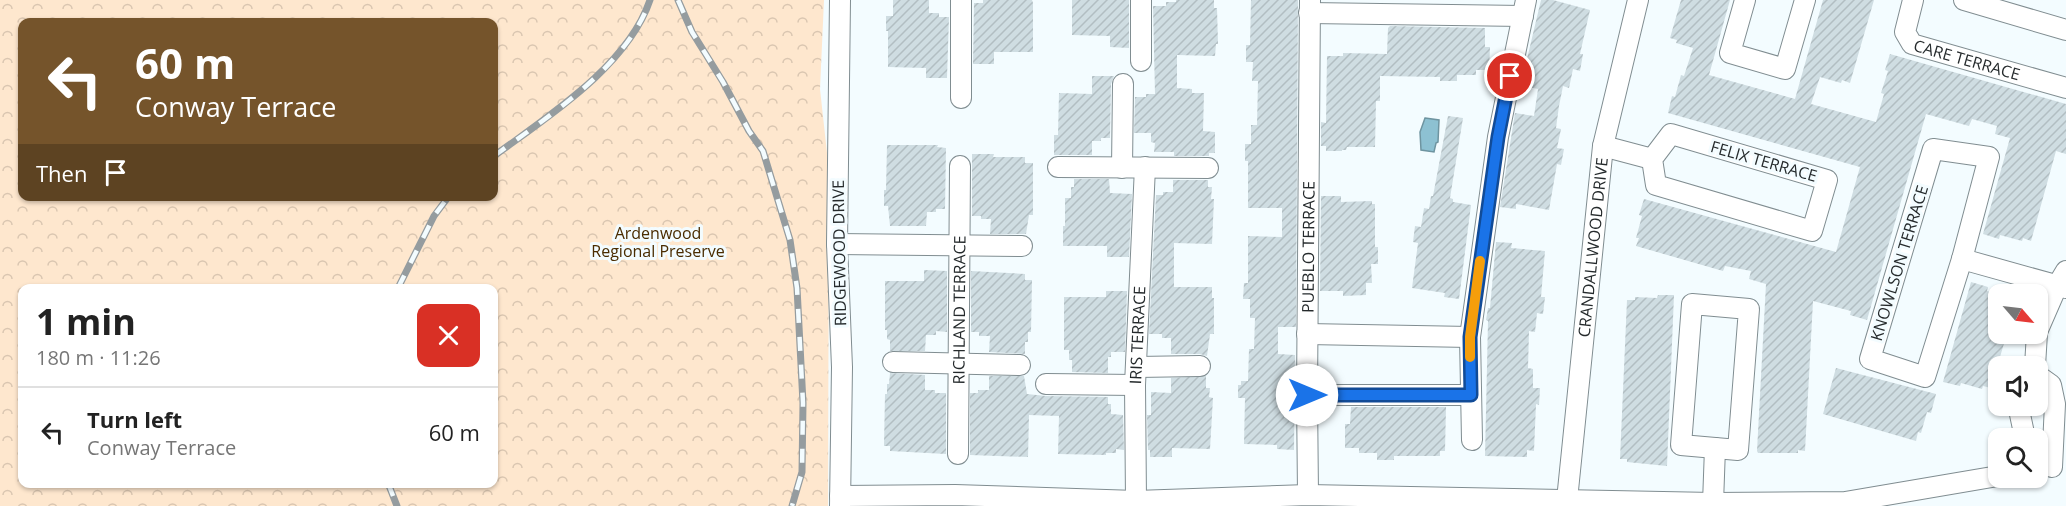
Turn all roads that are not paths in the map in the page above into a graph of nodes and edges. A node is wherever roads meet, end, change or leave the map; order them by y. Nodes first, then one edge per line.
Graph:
1 (840, 0) edge
2 (961, 0) edge
3 (1141, 0) edge
4 (1638, 0) edge
5 (1745, 0) edge
6 (1805, 0) edge
7 (1913, 0) edge
8 (1964, 0) edge
9 (1310, 7) edge
10 (1525, 8) edge
11 (2066, 30) edge
12 (1141, 61) dead end
13 (1123, 84) dead end
14 (2066, 88) edge
15 (962, 98) dead end
16 (1603, 146) junction
17 (1652, 159) junction
18 (960, 166) dead end
19 (1058, 167) dead end
20 (1145, 167) junction
21 (1122, 168) junction
22 (1208, 168) dead end
23 (837, 244) junction
24 (959, 245) junction
25 (1022, 246) dead end
26 (1962, 259) junction
27 (2063, 281) edge
28 (2048, 311) edge
29 (1307, 334) junction
30 (1470, 337) junction
31 (893, 362) dead end
32 (957, 363) junction
33 (1020, 366) dead end
34 (1200, 366) dead end
35 (1136, 376) junction
36 (2048, 383) edge
37 (1046, 384) dead end
38 (1307, 395) junction
39 (1471, 395) junction
40 (1472, 440) dead end
41 (1715, 448) junction
42 (958, 454) dead end
43 (2052, 467) edge
44 (1988, 478) edge
45 (1308, 495) junction
46 (1567, 500) junction
47 (840, 501) edge
48 (1136, 501) junction
49 (1234, 502) edge
50 (1713, 503) junction
51 (1846, 504) edge

1 - 23 street, RIDGEWOOD DRIVE
2 - 15 street
3 - 12 street
4 - 16 street, CRANDALLWOOD DRIVE
5 - 6 street
7 - 14 street, CARE TERRACE
8 - 11 street
9 - 10 street
9 - 29 street, PUEBLO TERRACE
10 - 30 street
13 - 21 street
16 - 17 street
16 - 46 street, CRANDALLWOOD DRIVE
17 - 17 street, FELIX TERRACE
18 - 24 street, RICHLAND TERRACE
19 - 21 street
20 - 21 street
20 - 22 street
20 - 35 street, IRIS TERRACE
23 - 24 street
23 - 47 street, RIDGEWOOD DRIVE
24 - 25 street
24 - 32 street, RICHLAND TERRACE
26 - 26 street, KNOWLSON TERRACE
26 - 27 street
27 - 28 street
29 - 30 street
29 - 38 street, PUEBLO TERRACE
30 - 39 street
31 - 32 street
32 - 33 street
32 - 42 street, RICHLAND TERRACE
34 - 35 street
35 - 37 street
35 - 48 street, IRIS TERRACE
36 - 43 street
38 - 39 street
38 - 45 street, PUEBLO TERRACE
39 - 40 street
41 - 41 street
41 - 50 street
44 - 51 street
45 - 46 street
45 - 49 street
46 - 50 street
47 - 48 street
48 - 49 street
50 - 51 street

